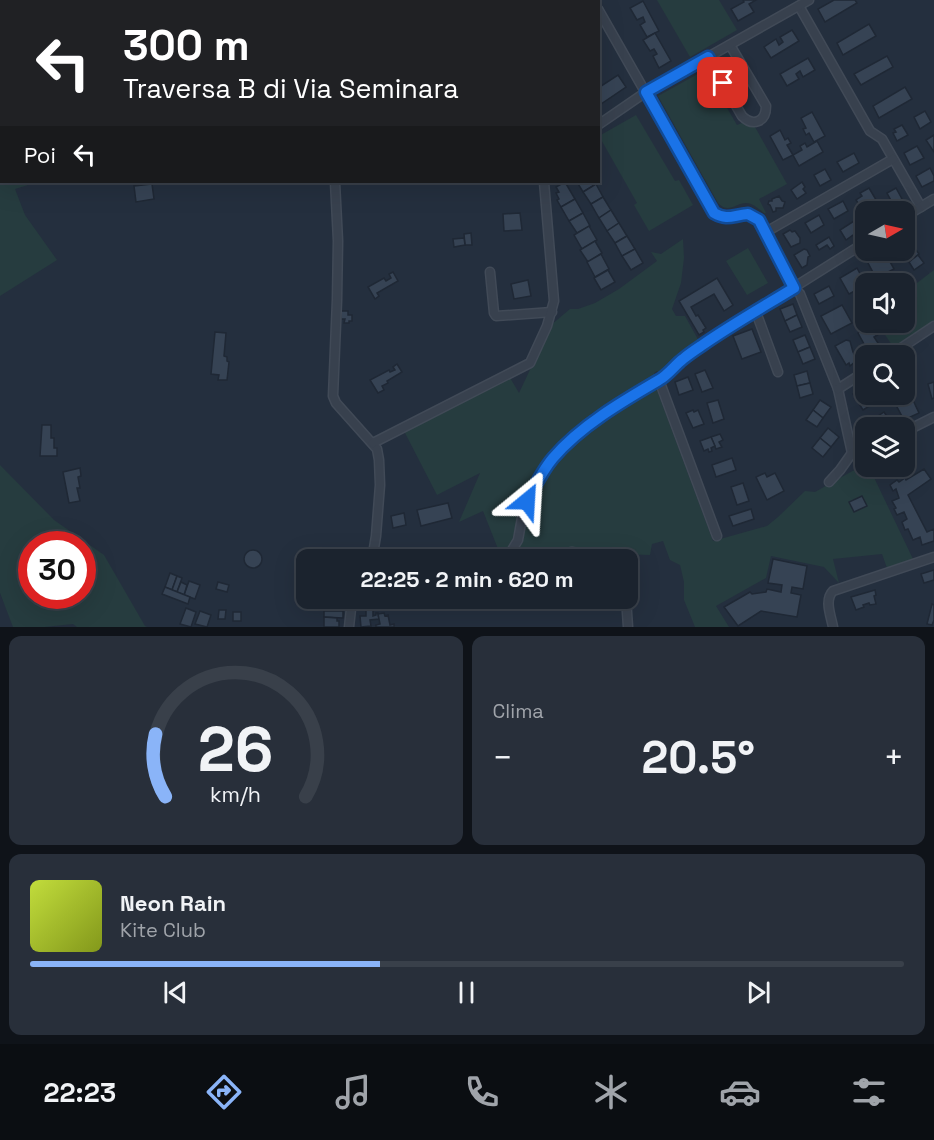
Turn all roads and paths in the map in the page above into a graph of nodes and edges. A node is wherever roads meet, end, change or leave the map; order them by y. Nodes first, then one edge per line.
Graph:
1 (809, 0) edge
2 (799, 6) junction
3 (600, 12) edge
4 (730, 45) junction
5 (708, 57) junction
6 (646, 92) junction
7 (600, 124) edge
8 (893, 159) junction
9 (335, 183) edge
10 (544, 183) edge
11 (934, 198) edge
12 (921, 207) junction
13 (915, 211) edge
14 (766, 232) junction
15 (855, 249) edge
16 (490, 272) dead end
17 (794, 288) junction
18 (552, 312) junction
19 (756, 312) junction
20 (934, 326) edge
21 (906, 345) edge
22 (778, 372) dead end
23 (855, 378) edge
24 (659, 380) junction
25 (838, 389) junction
26 (934, 417) edge
27 (915, 426) edge
28 (373, 443) junction
29 (852, 453) junction
30 (855, 455) edge
31 (829, 482) dead end
32 (717, 536) dead end
33 (374, 549) edge
34 (513, 549) edge
35 (934, 557) edge
36 (351, 609) edge
37 (627, 609) edge
38 (348, 627) edge
39 (628, 627) edge
40 (833, 627) edge

1 - 2 street
2 - 4 street
2 - 8 street
3 - 6 street
4 - 5 street
4 - 5 street
5 - 6 street
6 - 7 street
6 - 14 street
8 - 12 street
8 - 14 street
9 - 28 street
10 - 18 street
11 - 12 street
12 - 13 street
14 - 17 street
15 - 17 street
16 - 18 street
17 - 19 street
17 - 25 street
18 - 28 street
19 - 22 street
19 - 24 street
20 - 21 street
23 - 25 street
24 - 32 street
24 - 34 street
25 - 29 street
26 - 27 street
28 - 33 street
29 - 30 street
29 - 31 street
35 - 40 street
36 - 38 street
37 - 39 street

